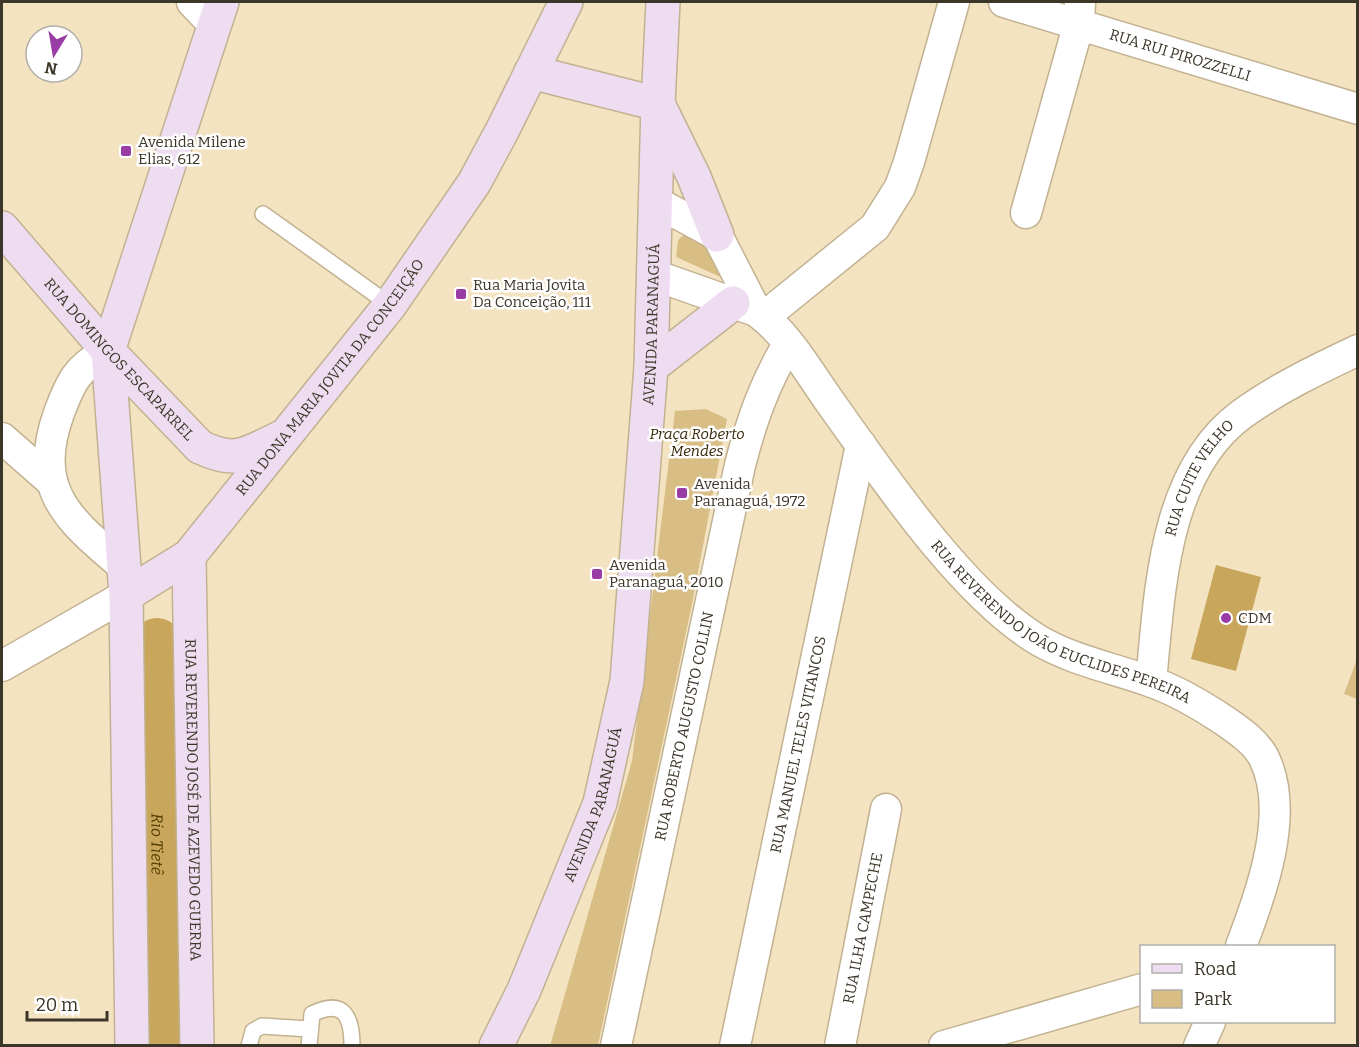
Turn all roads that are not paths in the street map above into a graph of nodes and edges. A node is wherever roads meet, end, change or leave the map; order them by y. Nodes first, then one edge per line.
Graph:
1 (192, 2) edge
2 (566, 2) edge
3 (663, 2) edge
4 (954, 2) edge
5 (1004, 2) edge
6 (1080, 12) edge
7 (218, 14) edge
8 (531, 72) junction
9 (658, 104) junction
10 (1358, 109) edge
11 (656, 202) junction
12 (1026, 213) dead end
13 (263, 214) dead end
14 (2, 228) edge
15 (717, 235) junction
16 (654, 275) junction
17 (390, 305) junction
18 (751, 310) junction
19 (788, 344) junction
20 (1358, 350) edge
21 (108, 351) junction
22 (651, 367) junction
23 (286, 435) junction
24 (2, 438) edge
25 (861, 445) junction
26 (51, 481) junction
27 (189, 556) junction
28 (125, 581) junction
29 (2, 666) edge
30 (1151, 681) junction
31 (886, 809) dead end
32 (1241, 945) edge
33 (524, 990) junction
34 (1140, 990) edge
35 (1210, 1023) edge
36 (309, 1029) junction
37 (132, 1046) edge
38 (197, 1046) edge
39 (249, 1046) edge
40 (309, 1046) edge
41 (352, 1046) edge
42 (496, 1046) edge
43 (517, 1046) edge
44 (616, 1046) edge
45 (735, 1046) edge
46 (840, 1046) edge
47 (944, 1046) edge
48 (1199, 1046) edge

1 - 7 street
2 - 8 street, RUA DONA MARIA JOVITA DA CONCEIÇÃO
3 - 9 street, AVENIDA PARANAGUÁ
4 - 18 street
5 - 6 street, RUA RUI PIROZZELLI
6 - 10 street, RUA RUI PIROZZELLI
6 - 12 street
7 - 21 street
8 - 9 street
8 - 17 street, RUA DONA MARIA JOVITA DA CONCEIÇÃO
9 - 11 street, AVENIDA PARANAGUÁ
9 - 15 street
11 - 15 street
11 - 16 street, AVENIDA PARANAGUÁ
13 - 17 lane
14 - 21 street, RUA DOMINGOS ESCAPARREL
15 - 18 street, RUA REVERENDO JOÃO EUCLIDES PEREIRA
16 - 18 street, RUA REVERENDO JOÃO EUCLIDES PEREIRA
16 - 22 street, AVENIDA PARANAGUÁ
17 - 23 street, RUA DONA MARIA JOVITA DA CONCEIÇÃO
18 - 19 street, RUA REVERENDO JOÃO EUCLIDES PEREIRA
18 - 22 street
19 - 25 street, RUA REVERENDO JOÃO EUCLIDES PEREIRA
19 - 44 street, RUA ROBERTO AUGUSTO COLLIN
20 - 30 street, RUA CUITE VELHO
21 - 23 street, RUA DOMINGOS ESCAPARREL
21 - 26 street
21 - 28 street
22 - 33 street, AVENIDA PARANAGUÁ
23 - 27 street, RUA DONA MARIA JOVITA DA CONCEIÇÃO
24 - 26 street
25 - 30 street, RUA REVERENDO JOÃO EUCLIDES PEREIRA
25 - 45 street, RUA MANUEL TELES VITANCOS
26 - 28 street
27 - 28 street, RUA DONA MARIA JOVITA DA CONCEIÇÃO
27 - 38 street, RUA REVERENDO JOSÉ DE AZEVEDO GUERRA
28 - 29 street, RUA DONA MARIA JOVITA DA CONCEIÇÃO
28 - 37 street
30 - 32 street, RUA REVERENDO JOÃO EUCLIDES PEREIRA
31 - 46 street, RUA ILHA CAMPECHE
33 - 42 street, AVENIDA PARANAGUÁ
33 - 43 street, AVENIDA PARANAGUÁ
34 - 47 street
35 - 48 street
36 - 39 lane
36 - 40 lane
36 - 41 lane

